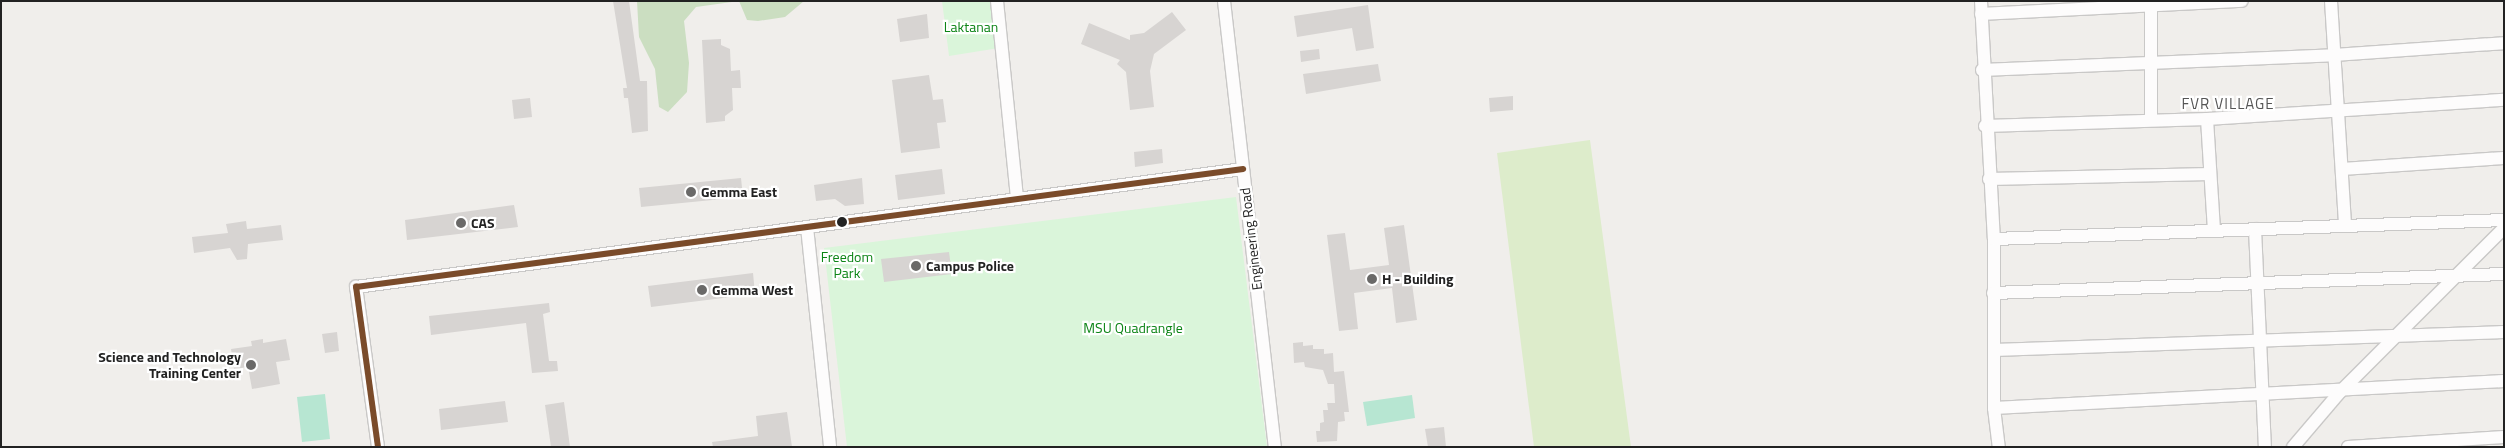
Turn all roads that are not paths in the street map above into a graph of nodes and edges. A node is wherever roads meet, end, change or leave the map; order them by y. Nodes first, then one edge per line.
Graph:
1 (997, 1) edge
2 (1224, 1) edge
3 (2242, 1) edge
4 (2331, 1) edge
5 (2151, 4) edge
6 (1981, 7) edge
7 (2504, 43) edge
8 (2334, 55) junction
9 (2153, 62) junction
10 (1982, 70) junction
11 (2504, 100) edge
12 (2336, 108) junction
13 (2206, 119) junction
14 (2151, 120) junction
15 (1985, 126) junction
16 (2504, 158) edge
17 (1243, 169) junction
18 (2342, 169) junction
19 (2210, 174) junction
20 (1989, 179) junction
21 (1016, 199) junction
22 (2504, 220) edge
23 (2345, 224) junction
24 (807, 227) junction
25 (2504, 228) edge
26 (2214, 229) junction
27 (2255, 229) junction
28 (1994, 239) junction
29 (2504, 274) edge
30 (2461, 275) junction
31 (2257, 281) junction
32 (1993, 293) junction
33 (2504, 332) edge
34 (2398, 334) junction
35 (2263, 342) junction
36 (1994, 350) junction
37 (2504, 381) edge
38 (2340, 392) junction
39 (2265, 396) junction
40 (1994, 408) junction
41 (2504, 437) edge
42 (2361, 446) edge
43 (378, 447) edge
44 (830, 447) edge
45 (1275, 447) edge
46 (1999, 447) edge
47 (2265, 447) edge
48 (2294, 447) edge
49 (2348, 447) edge

1 - 21 street
2 - 17 street, Engineering Road
3 - 5 street
4 - 8 street
5 - 6 street
5 - 9 street
6 - 10 street
7 - 8 street
8 - 9 street
8 - 12 street
9 - 10 street
9 - 14 street
10 - 15 street
11 - 12 street
12 - 13 street
12 - 18 street
13 - 14 street
13 - 19 street
14 - 15 street
15 - 20 street
16 - 18 street
17 - 21 street
17 - 45 street, Engineering Road
18 - 23 street
19 - 20 street
19 - 26 street
20 - 28 street
21 - 24 street
22 - 23 street
23 - 27 street
24 - 43 street
24 - 44 street
25 - 30 street
26 - 27 street
26 - 28 street
27 - 31 street
28 - 32 street
29 - 30 street
30 - 31 street
30 - 34 street
31 - 32 street
31 - 35 street
32 - 36 street
33 - 34 street
34 - 35 street
34 - 38 street
35 - 36 street
35 - 39 street
36 - 40 street
37 - 38 street
38 - 39 street
38 - 48 street
39 - 40 street
39 - 47 street
40 - 46 street
41 - 42 street
42 - 49 street

